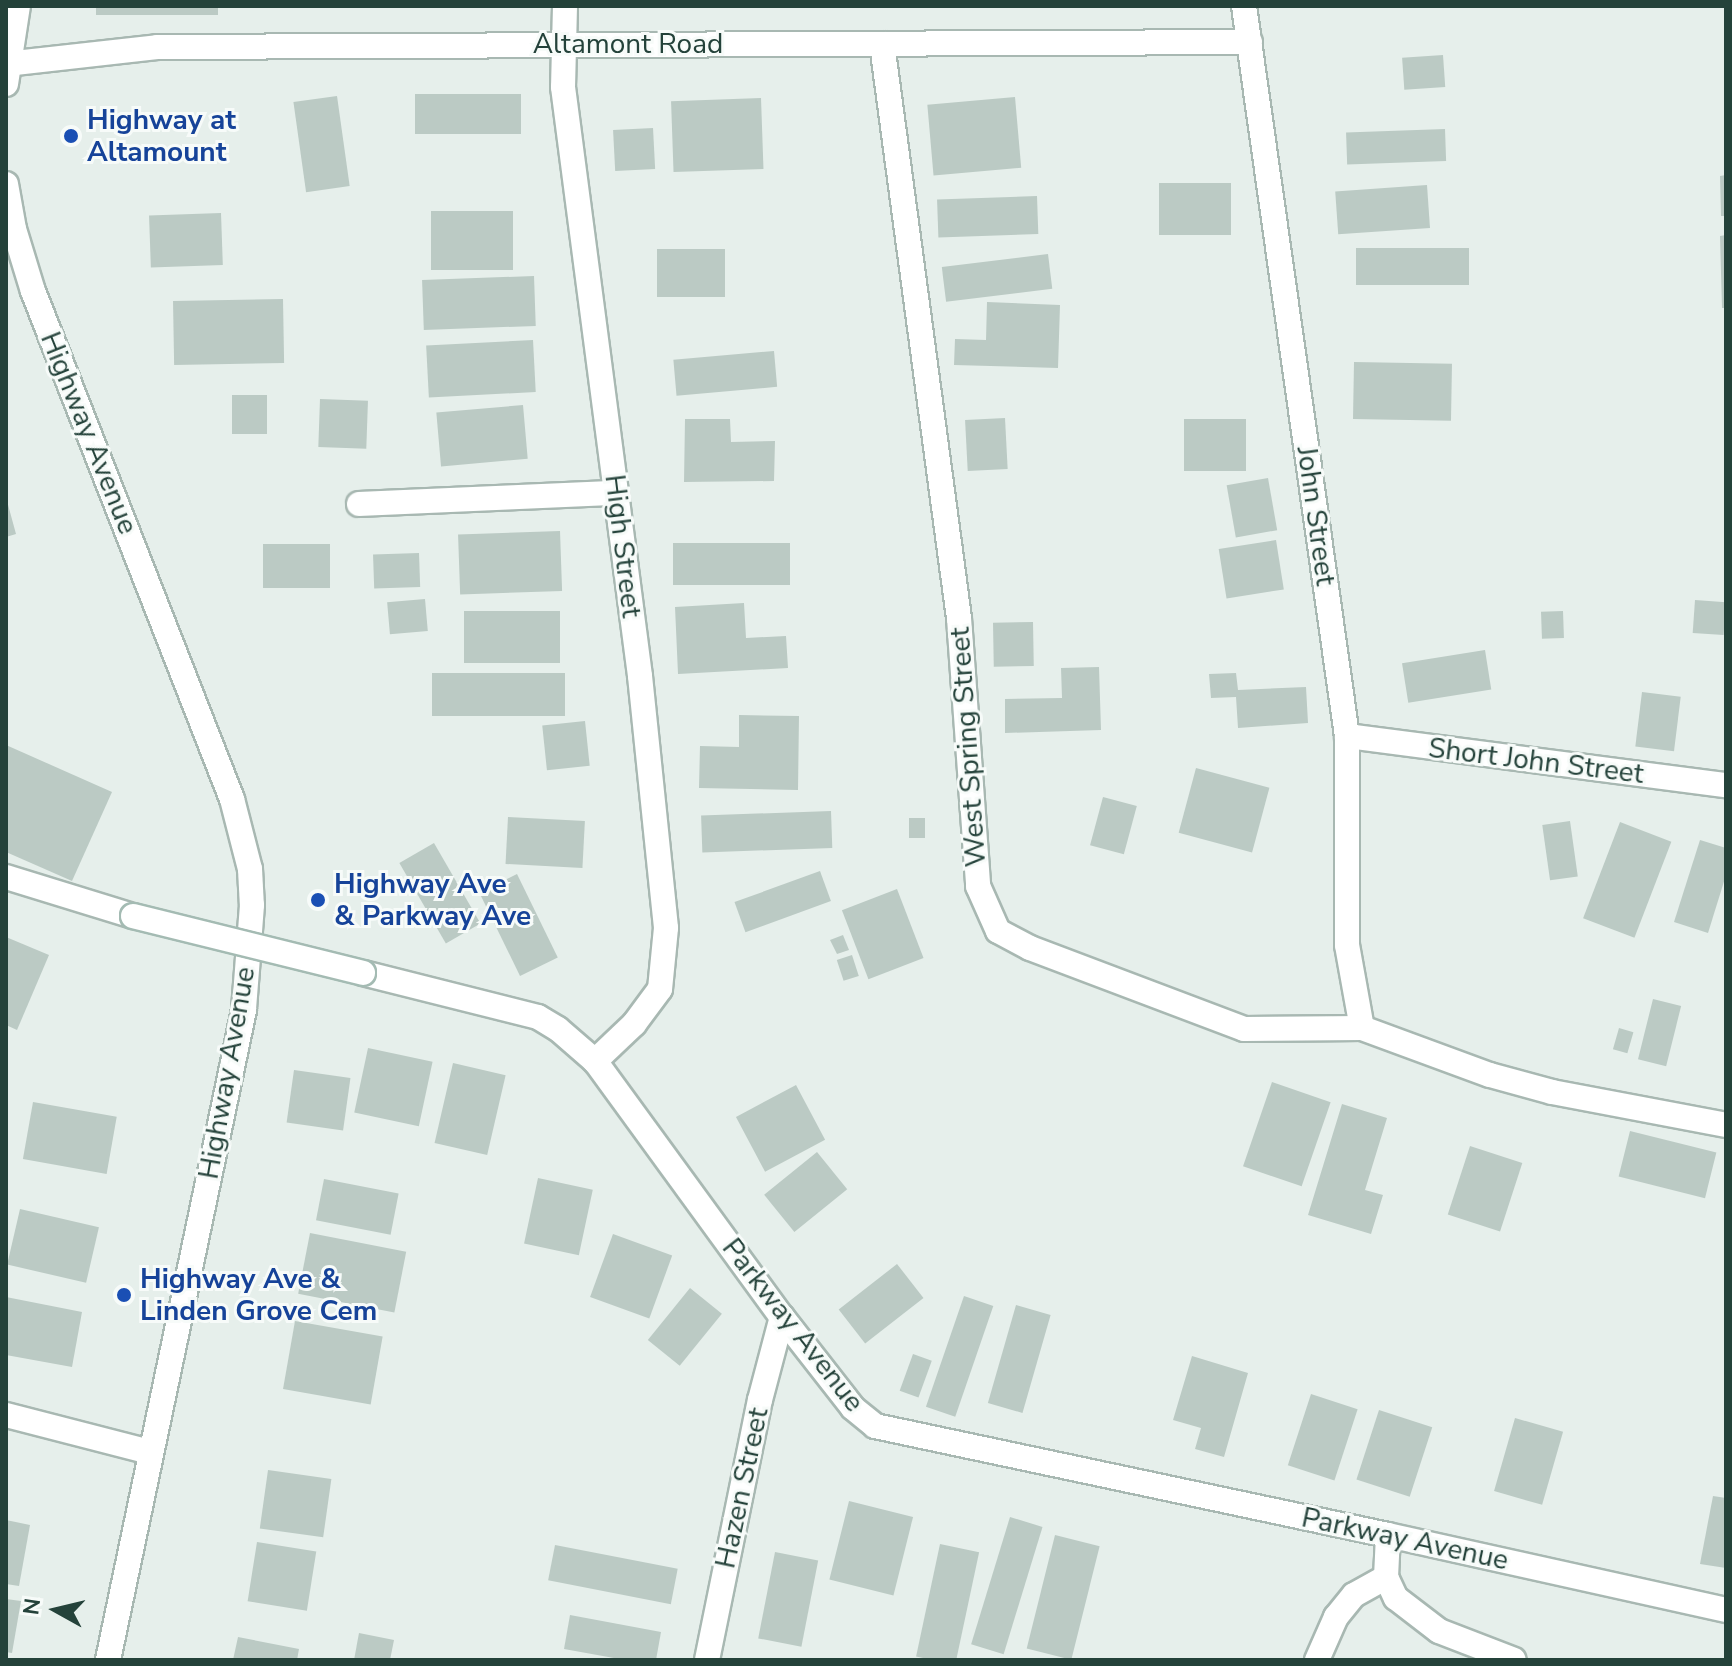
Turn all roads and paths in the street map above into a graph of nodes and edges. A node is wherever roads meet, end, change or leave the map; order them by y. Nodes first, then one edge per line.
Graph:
1 (18, 6) edge
2 (565, 6) edge
3 (1244, 6) edge
4 (1250, 42) junction
5 (564, 44) junction
6 (882, 44) junction
7 (7, 70) edge
8 (6, 184) edge
9 (616, 493) junction
10 (359, 504) dead end
11 (1347, 736) junction
12 (1726, 785) edge
13 (6, 877) edge
14 (1362, 1028) junction
15 (595, 1061) junction
16 (1726, 1125) edge
17 (782, 1317) junction
18 (6, 1415) edge
19 (150, 1452) junction
20 (1388, 1535) junction
21 (1386, 1577) junction
22 (1726, 1610) edge
23 (108, 1660) edge
24 (707, 1660) edge
25 (1317, 1660) edge
26 (1514, 1660) edge

1 - 7 street
2 - 5 street, High Street
3 - 4 street, John Street
4 - 6 street, Altamont Road
4 - 11 street, John Street
5 - 6 street, Altamont Road
5 - 7 street, Altamont Road
5 - 9 street, High Street
6 - 14 street, West Spring Street
8 - 19 street, Highway Avenue
9 - 10 street
9 - 15 street, High Street
11 - 12 street, Short John Street
11 - 14 street, John Street
13 - 15 street, Parkway Avenue, bridge
14 - 16 street, West Spring Street
15 - 17 street, Parkway Avenue
17 - 20 street, Parkway Avenue
17 - 24 street, Hazen Street
18 - 19 street
19 - 23 street, Highway Avenue
20 - 21 street
20 - 22 street, Parkway Avenue
21 - 25 street
21 - 26 street

